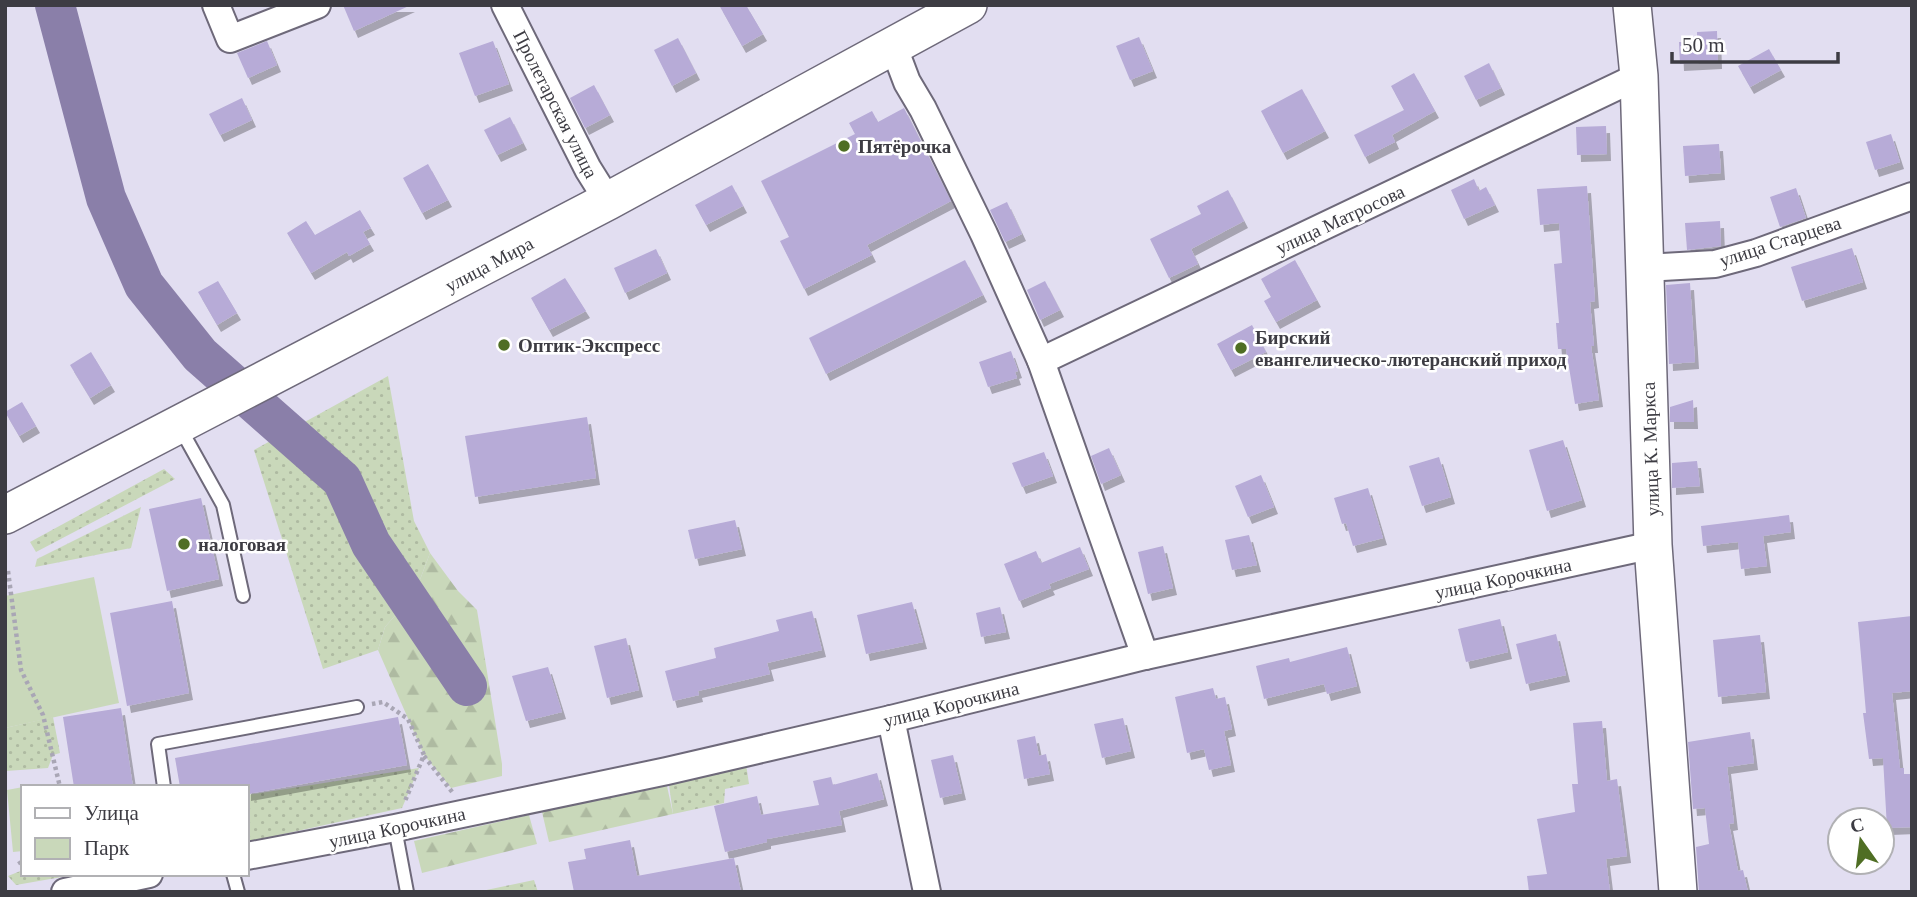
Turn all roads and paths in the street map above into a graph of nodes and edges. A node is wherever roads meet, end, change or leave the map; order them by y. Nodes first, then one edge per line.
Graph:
1 (216, 5) edge
2 (317, 5) edge
3 (505, 5) edge
4 (968, 5) edge
5 (1632, 5) edge
6 (893, 46) junction
7 (1639, 76) junction
8 (1912, 196) edge
9 (608, 201) junction
10 (1645, 268) junction
11 (1041, 361) junction
12 (179, 426) junction
13 (5, 515) edge
14 (1653, 545) junction
15 (8, 571) dead end
16 (243, 596) dead end
17 (1145, 656) junction
18 (357, 707) joint
19 (891, 719) junction
20 (424, 755) junction
21 (60, 785) edge
22 (164, 785) edge
23 (464, 813) junction
24 (395, 828) junction
25 (248, 856) edge
26 (140, 876) edge
27 (65, 892) edge
28 (407, 892) edge
29 (928, 892) edge
30 (1678, 892) edge

1 - 2 street
3 - 9 street, Пролетарская улица
4 - 6 main road, улица Мира
5 - 7 main road, улица К. Маркса
6 - 9 main road, улица Мира
6 - 11 street
7 - 10 main road, улица К. Маркса
7 - 11 street, улица Матросова
8 - 10 street, улица Старцева
9 - 12 main road, улица Мира
10 - 14 main road, улица К. Маркса
11 - 17 street
12 - 13 main road, улица Мира
12 - 16 lane
14 - 17 street, улица Корочкина
14 - 30 main road, улица К. Маркса
15 - 21 path
17 - 19 street, улица Корочкина
18 - 20 path
18 - 22 lane
19 - 23 street, улица Корочкина
19 - 29 street
20 - 23 path
20 - 24 path
23 - 24 street, улица Корочкина
24 - 25 street, улица Корочкина
24 - 28 lane
26 - 27 street

